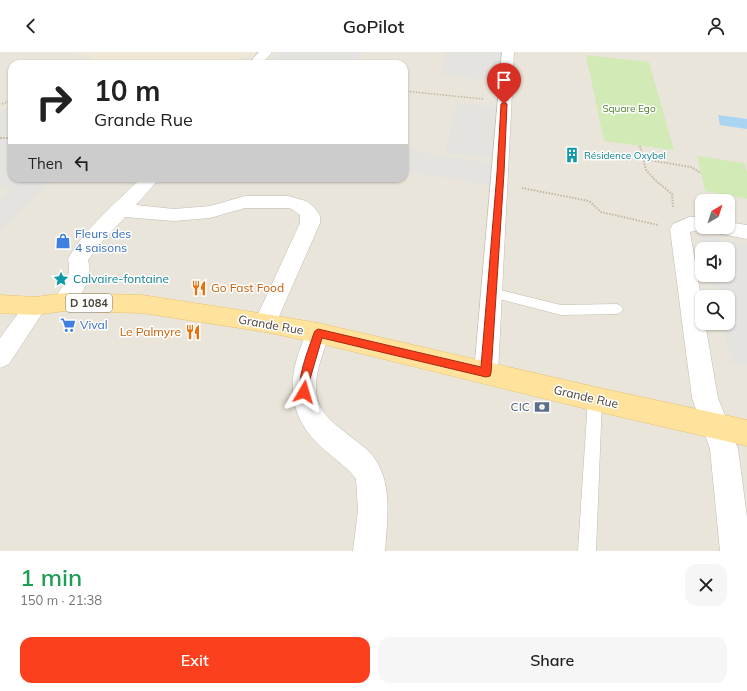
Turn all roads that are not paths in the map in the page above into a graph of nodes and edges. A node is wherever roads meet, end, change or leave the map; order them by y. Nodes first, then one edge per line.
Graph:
1 (266, 52) edge
2 (508, 52) edge
3 (259, 60) edge
4 (147, 182) edge
5 (121, 210) junction
6 (695, 224) edge
7 (735, 230) edge
8 (747, 232) edge
9 (492, 293) junction
10 (64, 302) junction
11 (0, 304) edge
12 (36, 306) junction
13 (616, 308) dead end
14 (265, 323) junction
15 (318, 333) junction
16 (0, 357) edge
17 (486, 373) junction
18 (594, 407) junction
19 (716, 426) junction
20 (747, 432) edge
21 (369, 551) edge
22 (588, 551) edge
23 (736, 551) edge

1 - 3 street
2 - 9 street
4 - 5 street
5 - 10 street
5 - 14 street
6 - 19 street
7 - 8 street
9 - 13 lane
9 - 17 street
10 - 12 main road, Grande Rue / D 1084
10 - 14 main road, Grande Rue / D 1084
11 - 12 main road, Grande Rue / D 1084
12 - 16 street
14 - 15 main road, Grande Rue / D 1084
15 - 17 main road, Grande Rue / D 1084
15 - 21 street
17 - 18 main road, Grande Rue / D 1084
18 - 19 main road, Grande Rue / D 1084
18 - 22 lane
19 - 20 main road, Grande Rue / D 1084
19 - 23 street

